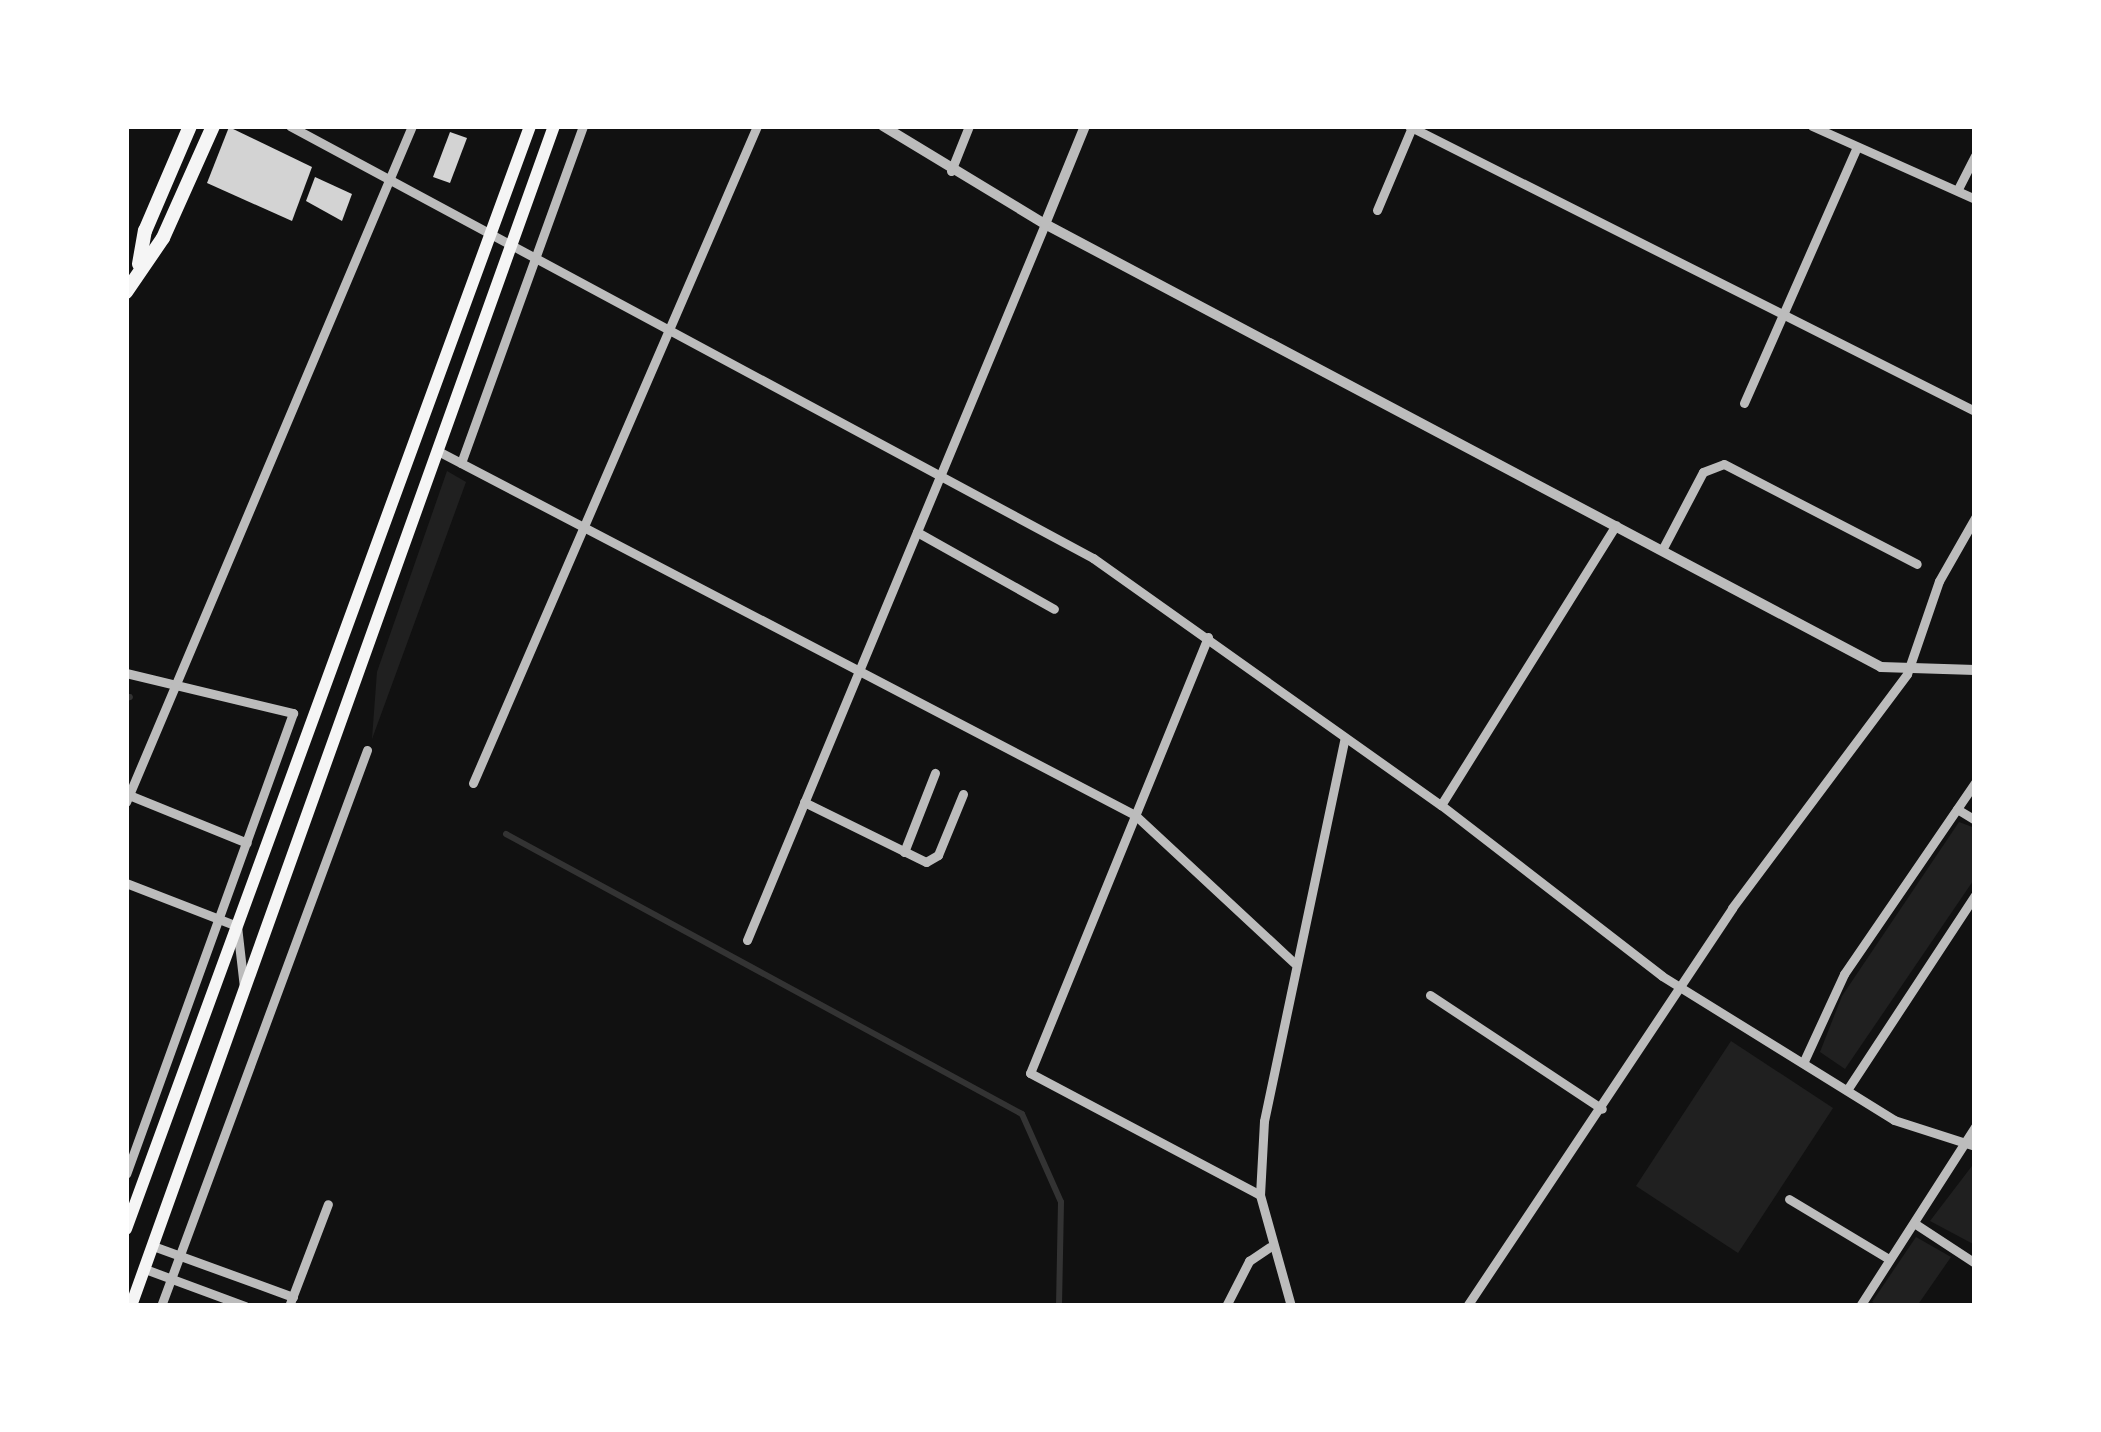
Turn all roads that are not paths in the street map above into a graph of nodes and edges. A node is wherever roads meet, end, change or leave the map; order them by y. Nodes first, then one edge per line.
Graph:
1 (190, 126) edge
2 (214, 126) edge
3 (290, 126) edge
4 (412, 126) edge
5 (530, 126) edge
6 (554, 126) edge
7 (583, 126) edge
8 (757, 126) edge
9 (883, 126) edge
10 (969, 126) edge
11 (1085, 126) edge
12 (1411, 126) edge
13 (1812, 126) edge
14 (1854, 126) edge
15 (1851, 145) junction
16 (1975, 156) edge
17 (950, 171) junction
18 (388, 180) junction
19 (1958, 189) junction
20 (1975, 199) edge
21 (1377, 211) dead end
22 (1045, 224) junction
23 (491, 232) junction
24 (511, 242) junction
25 (535, 257) junction
26 (139, 264) junction
27 (126, 292) edge
28 (1782, 312) junction
29 (670, 328) junction
30 (1744, 403) dead end
31 (1975, 412) edge
32 (436, 450) junction
33 (461, 463) junction
34 (941, 472) junction
35 (1975, 518) edge
36 (1616, 525) junction
37 (584, 528) junction
38 (917, 532) junction
39 (1662, 550) junction
40 (1917, 564) dead end
41 (1054, 609) dead end
42 (1208, 637) junction
43 (860, 670) junction
44 (1975, 670) edge
45 (126, 673) edge
46 (1907, 674) junction
47 (175, 690) junction
48 (1345, 738) junction
49 (367, 750) dead end
50 (935, 773) dead end
51 (472, 783) dead end
52 (1975, 783) edge
53 (963, 794) dead end
54 (128, 798) edge
55 (804, 802) junction
56 (1441, 805) junction
57 (1957, 808) junction
58 (1136, 815) junction
59 (1975, 820) edge
60 (247, 843) junction
61 (904, 852) junction
62 (126, 883) edge
63 (1975, 895) edge
64 (219, 919) junction
65 (237, 926) junction
66 (747, 940) dead end
67 (1294, 963) junction
68 (1683, 987) junction
69 (244, 991) junction
70 (1430, 995) dead end
71 (1804, 1061) junction
72 (1847, 1090) junction
73 (1603, 1109) junction
74 (1975, 1127) edge
75 (126, 1130) edge
76 (140, 1136) junction
77 (1970, 1144) edge
78 (126, 1174) edge
79 (1260, 1195) junction
80 (1789, 1199) dead end
81 (328, 1204) dead end
82 (1914, 1223) junction
83 (126, 1229) edge
84 (153, 1246) junction
85 (1270, 1247) junction
86 (179, 1256) junction
87 (1889, 1259) junction
88 (1975, 1263) edge
89 (145, 1269) junction
90 (171, 1279) junction
91 (291, 1301) edge
92 (131, 1306) edge
93 (161, 1306) edge
94 (245, 1306) edge
95 (1226, 1306) edge
96 (1291, 1306) edge
97 (1467, 1306) edge
98 (1860, 1306) edge

1 - 26 main road
2 - 26 main road
3 - 18 street
4 - 18 street
5 - 23 main road
6 - 24 main road
7 - 25 street
8 - 29 street
9 - 17 street
10 - 17 street
11 - 22 street
12 - 21 street
12 - 28 street
13 - 15 street
14 - 15 street
15 - 19 street
15 - 28 street
16 - 19 street
17 - 22 street
18 - 23 street
18 - 47 street
19 - 20 street
22 - 34 street
22 - 36 street
23 - 24 street
23 - 65 main road
24 - 25 street
24 - 32 main road
25 - 29 street
25 - 33 street
26 - 27 main road
28 - 30 street
28 - 31 street
29 - 34 street
29 - 37 street
32 - 33 street
32 - 69 main road
33 - 37 street
34 - 38 street
34 - 42 street
35 - 46 street
36 - 39 street
36 - 56 street
37 - 43 street
37 - 51 street
38 - 41 street
38 - 43 street
39 - 40 street
39 - 46 street
42 - 48 street
42 - 58 street
43 - 55 street
43 - 58 street
44 - 46 street
45 - 47 street
46 - 68 street
47 - 54 street
47 - 60 street
48 - 56 street
48 - 67 street
49 - 86 street
50 - 61 street
52 - 57 street
53 - 61 street
54 - 60 street
55 - 61 street
55 - 66 street
56 - 68 street
57 - 59 street
57 - 71 street
58 - 67 street
58 - 79 street
60 - 64 street
62 - 64 street
63 - 72 street
64 - 65 street
64 - 76 street
65 - 69 street
65 - 83 main road
67 - 79 street
68 - 71 street
68 - 73 street
69 - 84 main road
70 - 73 street
71 - 72 street
72 - 77 street
73 - 97 street
74 - 77 street
75 - 76 street
76 - 78 street
77 - 82 street
79 - 85 street
80 - 87 street
81 - 91 street
82 - 87 street
82 - 88 street
84 - 86 street
84 - 89 main road
85 - 95 street
85 - 96 street
86 - 90 street
86 - 91 street
87 - 98 street
89 - 90 street
89 - 92 main road
90 - 93 street
90 - 94 street

